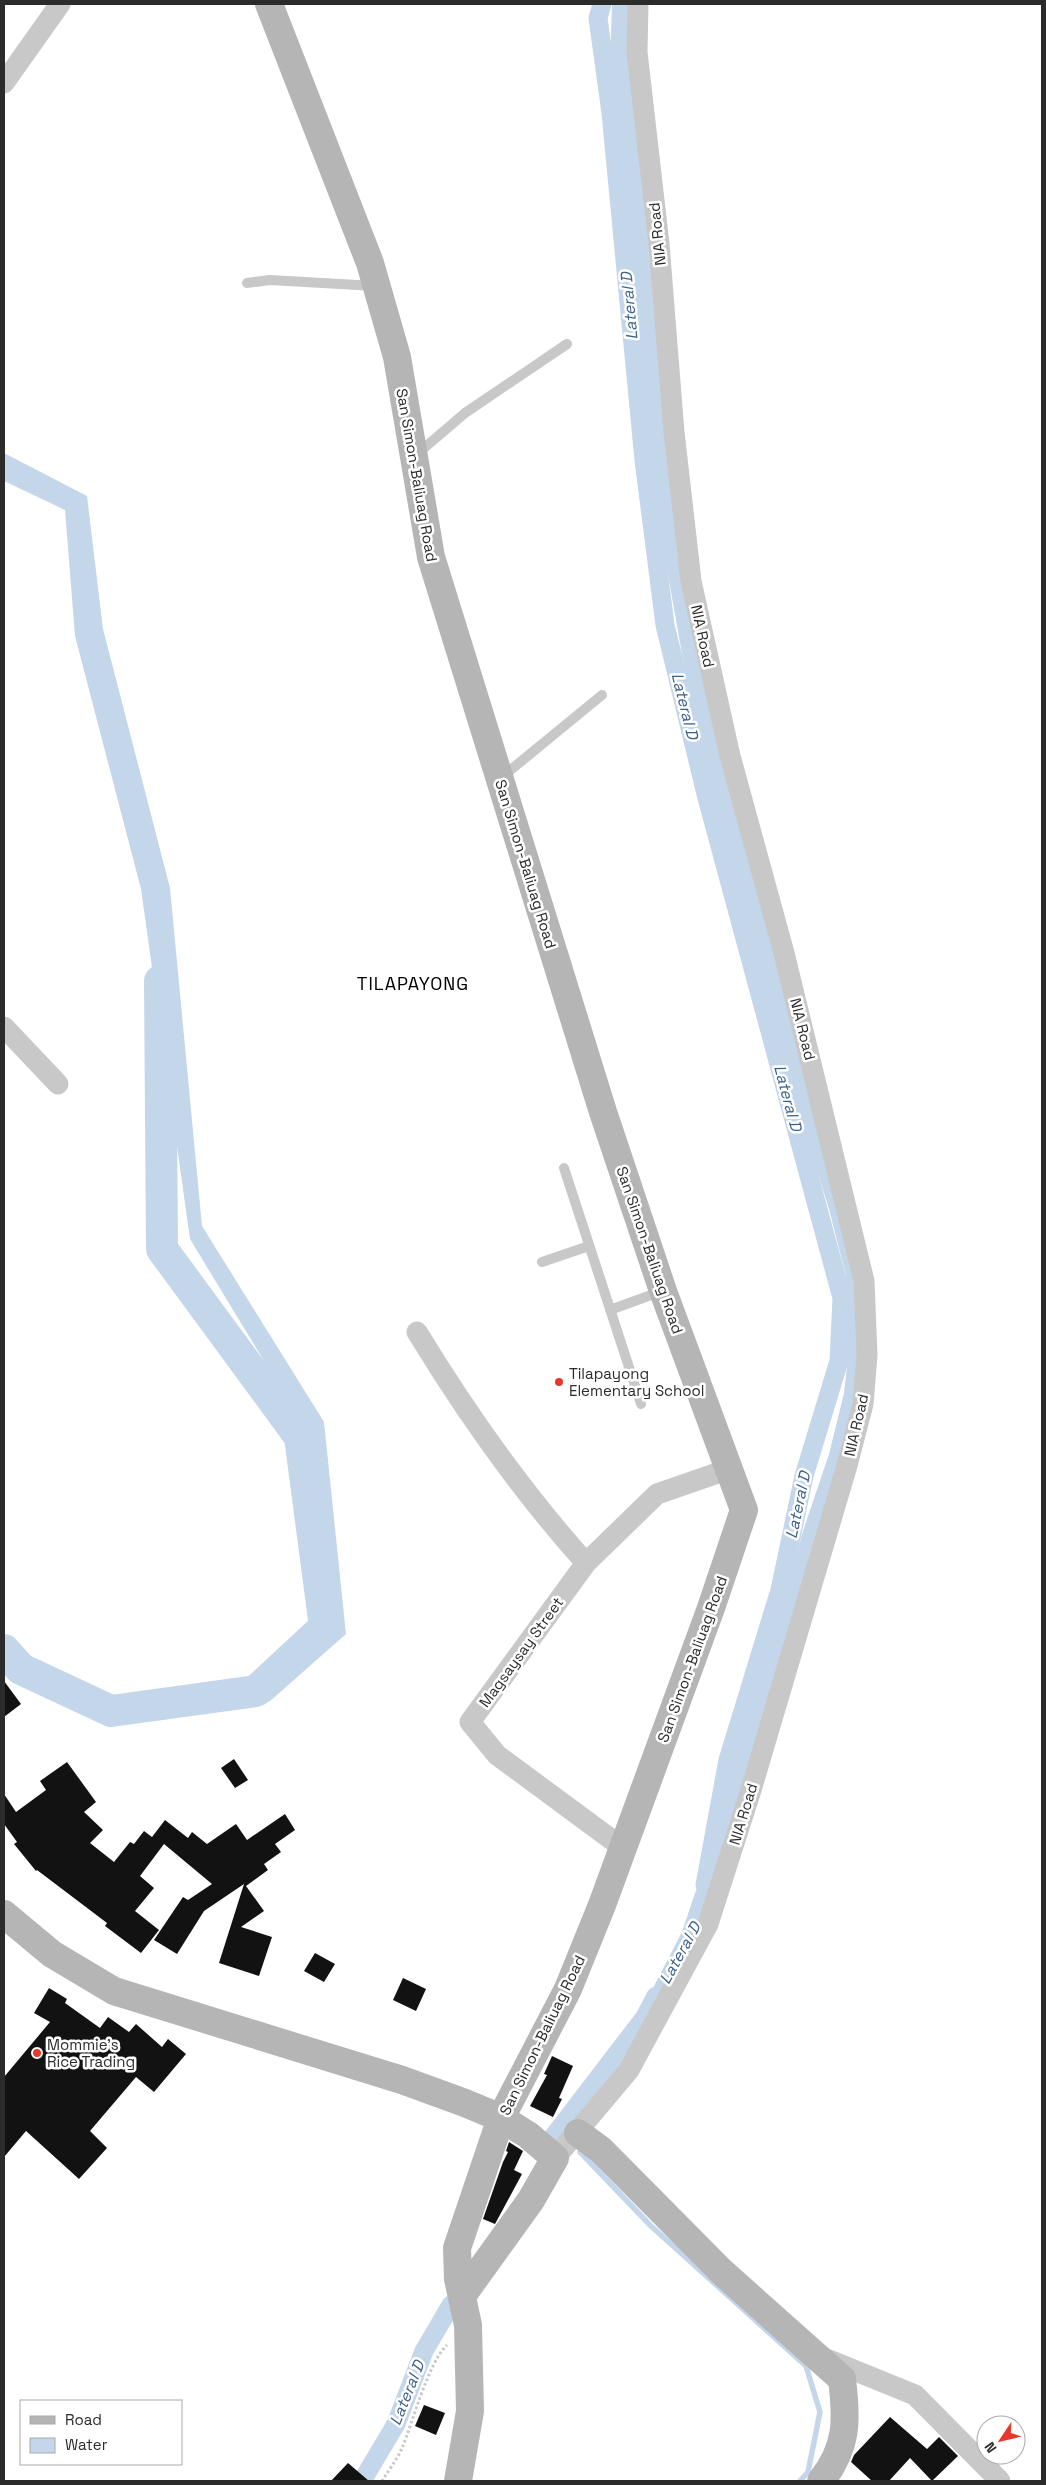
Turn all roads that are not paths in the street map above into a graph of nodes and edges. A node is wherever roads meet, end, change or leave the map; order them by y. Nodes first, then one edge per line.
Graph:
1 (60, 4) edge
2 (269, 4) edge
3 (638, 4) edge
4 (4, 83) edge
5 (247, 283) dead end
6 (376, 286) junction
7 (567, 344) dead end
8 (414, 457) junction
9 (602, 694) dead end
10 (500, 780) junction
11 (4, 1027) edge
12 (58, 1084) dead end
13 (564, 1168) dead end
14 (589, 1246) junction
15 (542, 1262) dead end
16 (663, 1291) junction
17 (610, 1310) junction
18 (417, 1332) dead end
19 (641, 1404) dead end
20 (729, 1469) junction
21 (586, 1562) junction
22 (623, 1848) junction
23 (4, 1914) edge
24 (501, 2118) junction
25 (578, 2133) junction
26 (555, 2158) junction
27 (462, 2296) junction
28 (816, 2354) junction
29 (458, 2481) edge
30 (821, 2481) edge
31 (1000, 2481) edge

1 - 4 street
2 - 6 main road, San Simon-Baliuag Road
3 - 25 street, NIA Road
5 - 6 lane
6 - 8 main road, San Simon-Baliuag Road
7 - 8 lane
8 - 10 main road, San Simon-Baliuag Road
9 - 10 lane
10 - 16 main road, San Simon-Baliuag Road
11 - 12 street
13 - 14 lane
14 - 15 lane
14 - 17 lane
16 - 17 lane
16 - 20 main road, San Simon-Baliuag Road
17 - 19 lane
18 - 21 street
20 - 21 street, Magsaysay Street
20 - 22 main road, San Simon-Baliuag Road
21 - 22 street, Magsaysay Street
22 - 24 main road, San Simon-Baliuag Road
23 - 24 main road
24 - 26 main road
24 - 27 main road, San Simon-Baliuag Road
25 - 26 street, NIA Road
25 - 28 main road
26 - 27 main road
27 - 29 main road, San Simon-Baliuag Road
28 - 30 main road
28 - 31 street

